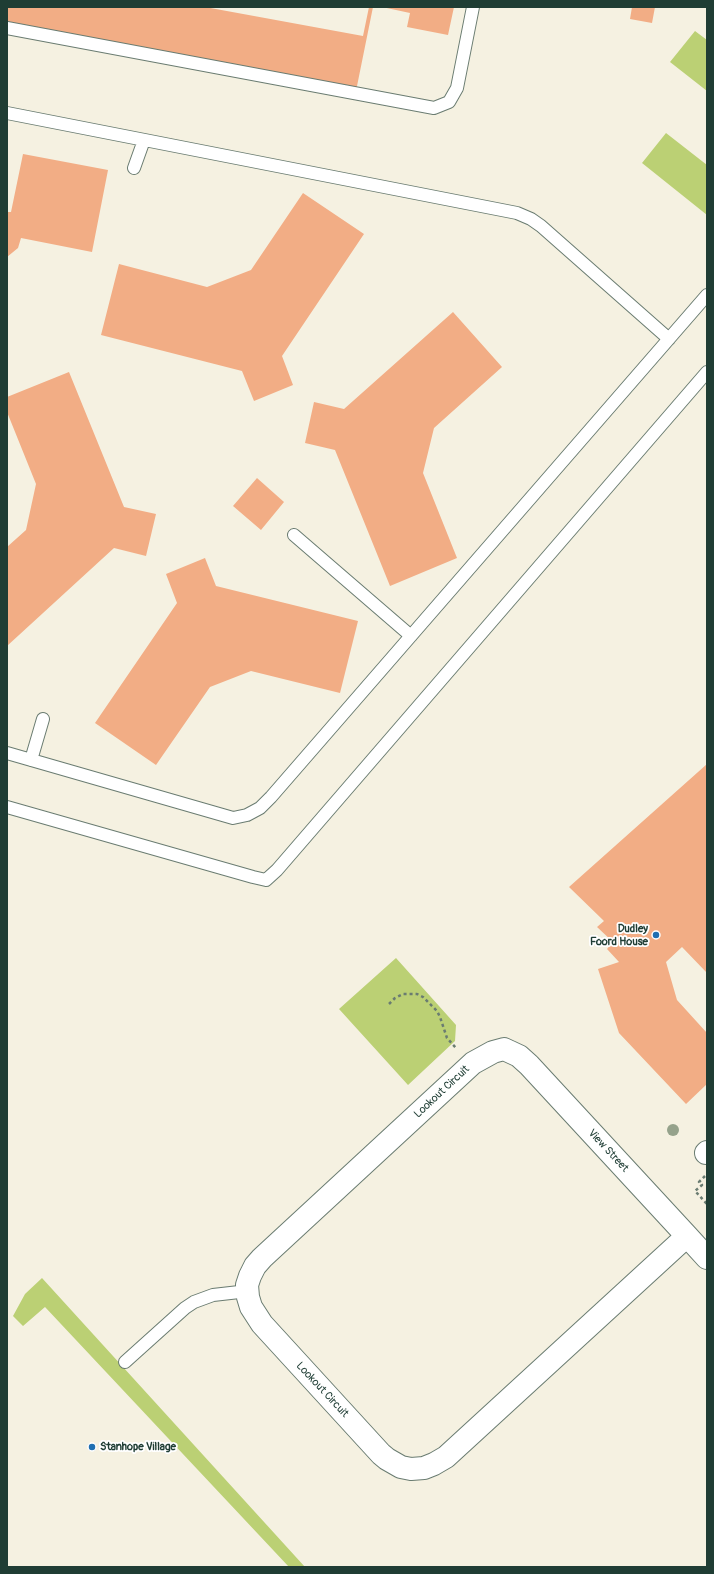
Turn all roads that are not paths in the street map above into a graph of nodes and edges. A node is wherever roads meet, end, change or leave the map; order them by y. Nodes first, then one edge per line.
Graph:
1 (473, 7) edge
2 (7, 28) edge
3 (7, 113) edge
4 (144, 140) junction
5 (134, 168) dead end
6 (707, 295) edge
7 (669, 338) junction
8 (707, 372) edge
9 (294, 535) dead end
10 (411, 636) junction
11 (42, 719) dead end
12 (7, 753) edge
13 (31, 760) junction
14 (7, 807) edge
15 (504, 1049) joint
16 (687, 1236) junction
17 (707, 1258) edge
18 (248, 1291) junction
19 (125, 1362) dead end

1 - 2 lane
3 - 4 lane
4 - 5 lane
4 - 7 lane
6 - 7 lane
7 - 10 lane
8 - 14 lane
9 - 10 lane
10 - 13 lane
11 - 13 lane
12 - 13 lane
15 - 16 street, View Street
15 - 18 street, Lookout Circuit
16 - 17 street, View Street
16 - 18 street, Lookout Circuit
18 - 19 lane

